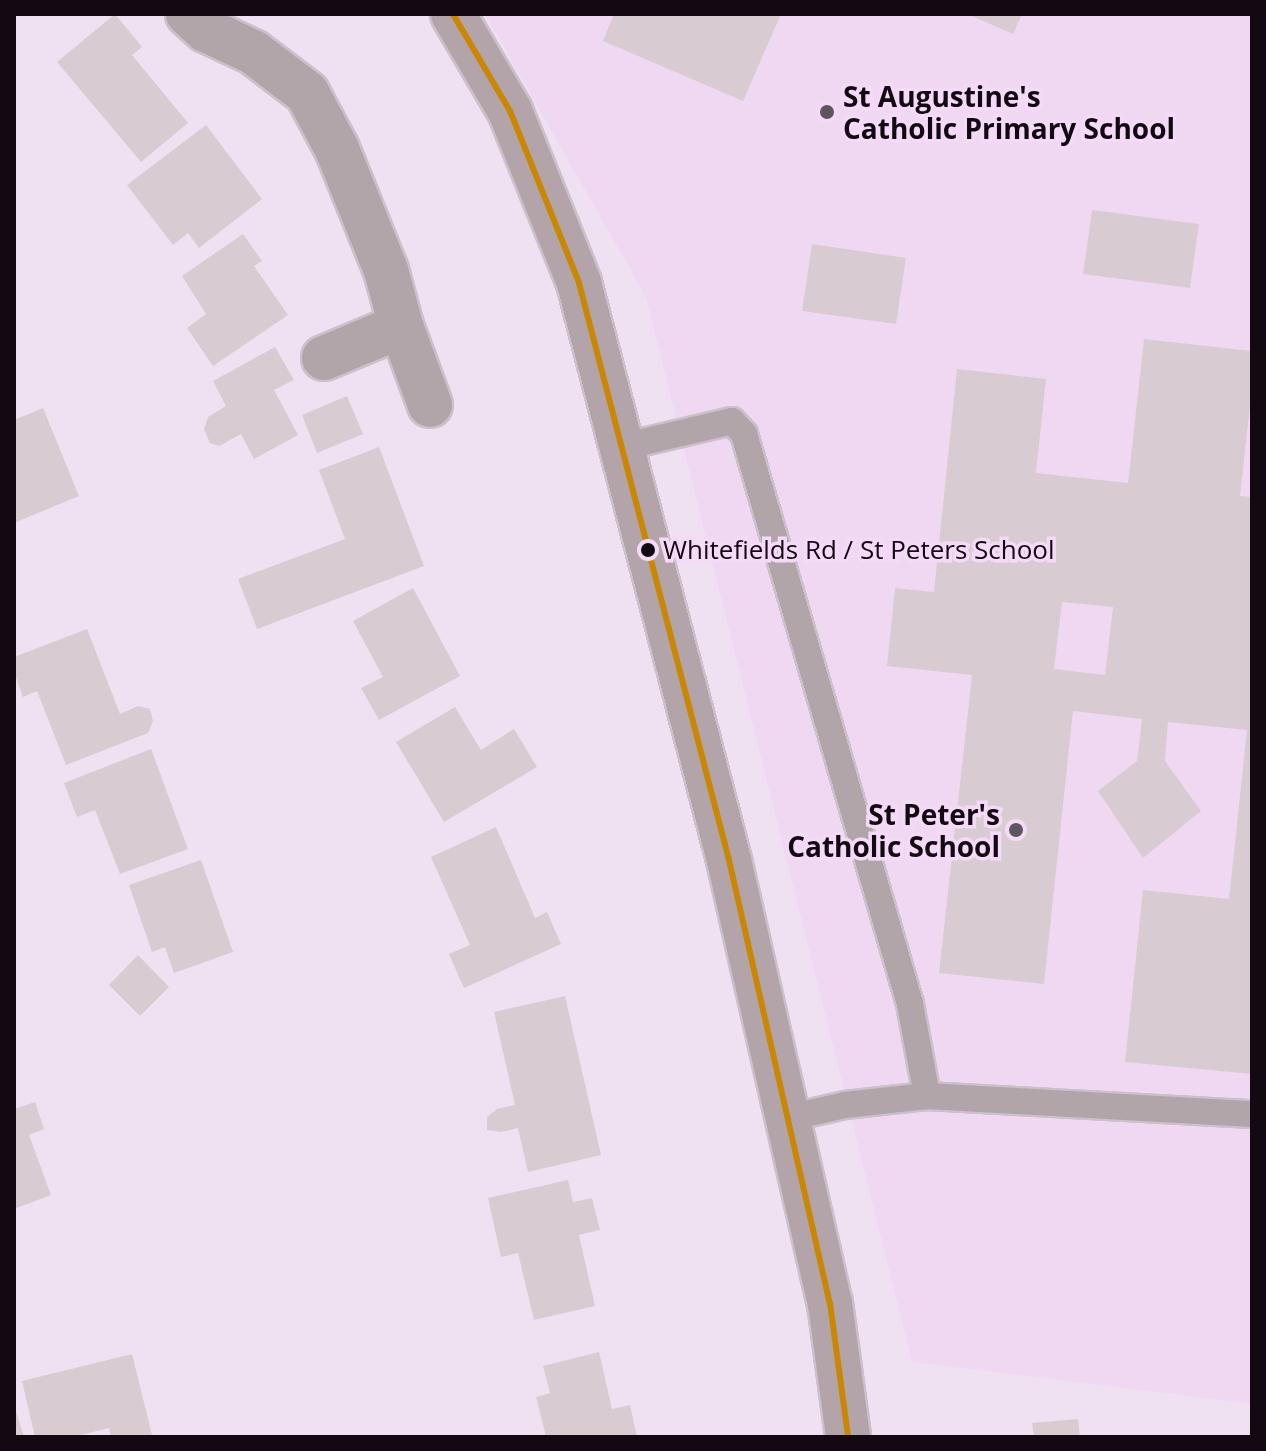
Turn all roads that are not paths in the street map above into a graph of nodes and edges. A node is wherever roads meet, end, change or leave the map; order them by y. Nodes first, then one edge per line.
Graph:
1 (188, 14) edge
2 (453, 14) edge
3 (401, 326) junction
4 (324, 358) dead end
5 (430, 405) dead end
6 (622, 447) junction
7 (927, 1096) junction
8 (1252, 1114) edge
9 (788, 1118) junction
10 (848, 1437) edge

1 - 3 street
2 - 6 street
3 - 4 street
3 - 5 street
6 - 7 lane
6 - 9 street
7 - 8 lane
7 - 9 lane
9 - 10 street

